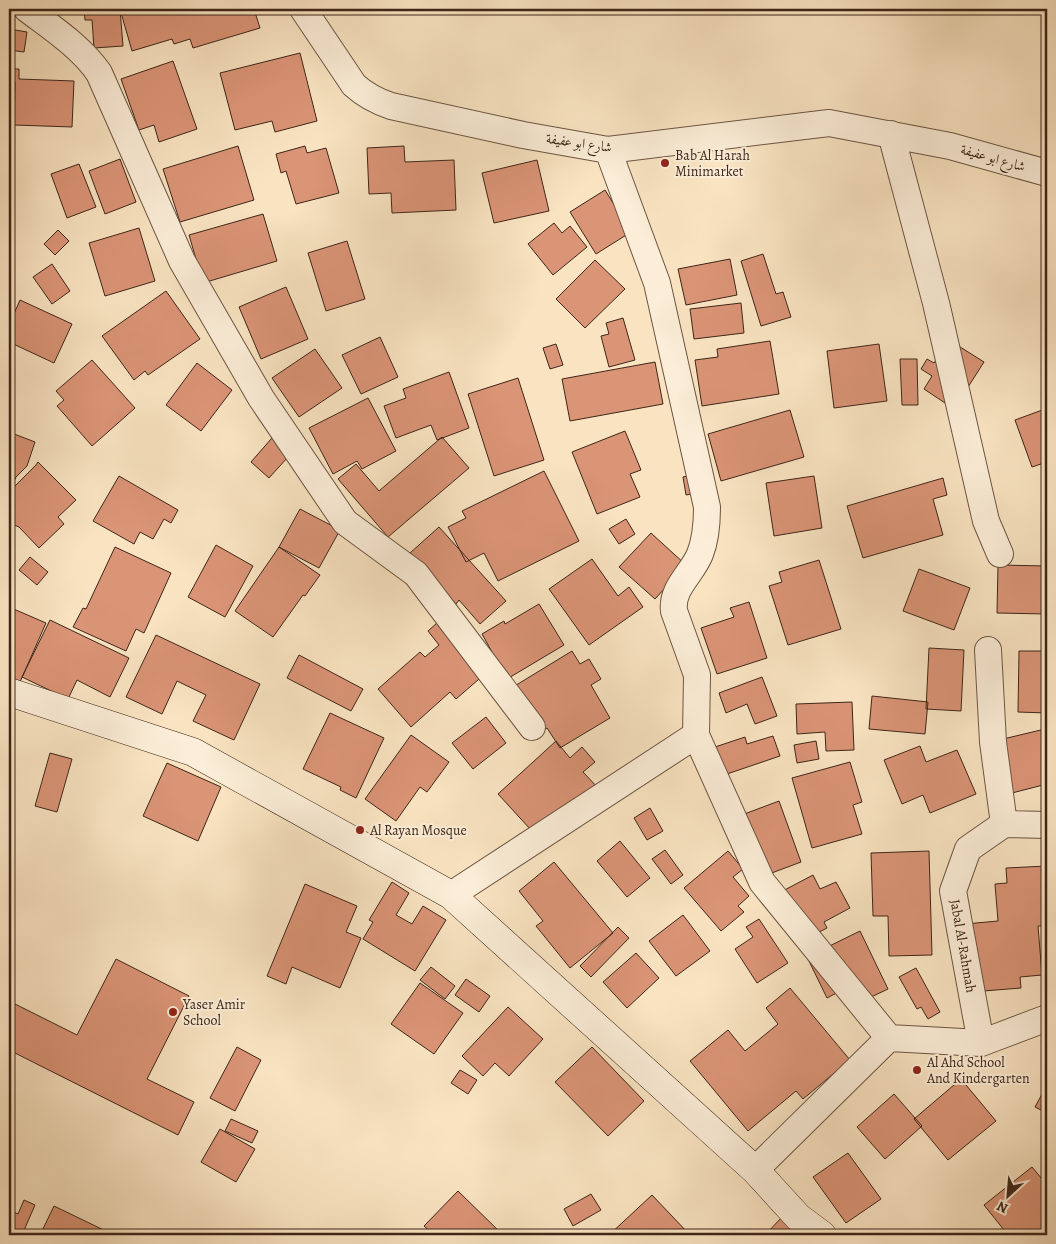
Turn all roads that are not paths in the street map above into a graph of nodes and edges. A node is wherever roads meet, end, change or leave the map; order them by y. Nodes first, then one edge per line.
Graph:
1 (27, 9) edge
2 (303, 9) edge
3 (891, 134) junction
4 (608, 150) junction
5 (1047, 173) edge
6 (1000, 554) dead end
7 (988, 650) dead end
8 (9, 692) edge
9 (532, 727) dead end
10 (696, 735) junction
11 (1004, 824) junction
12 (1047, 825) edge
13 (452, 895) junction
14 (1047, 1018) edge
15 (889, 1038) junction
16 (981, 1043) junction
17 (755, 1170) junction
18 (822, 1235) edge

1 - 9 street
2 - 4 street, شارع ابو عفيفة
3 - 4 street, شارع ابو عفيفة
3 - 5 street, شارع ابو عفيفة
3 - 6 street
4 - 10 street
7 - 11 street
8 - 13 main road
10 - 13 street
10 - 15 street
11 - 12 street
11 - 16 street, Jabal Al-Rahmah
13 - 17 main road
14 - 16 street
15 - 16 street
15 - 17 street
17 - 18 main road

